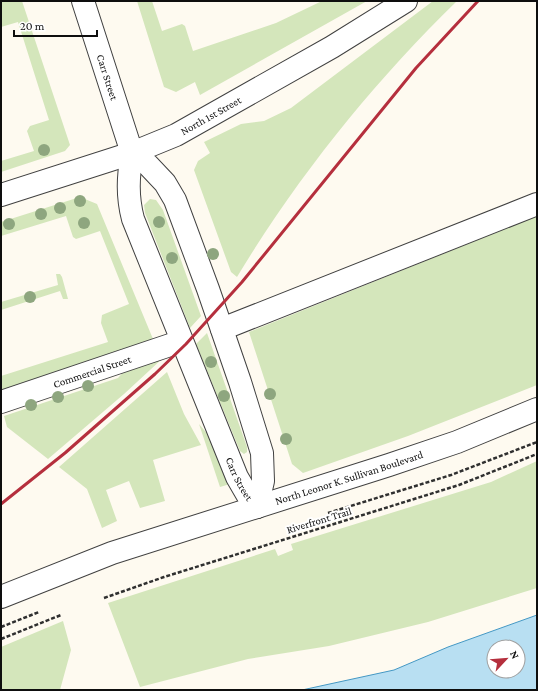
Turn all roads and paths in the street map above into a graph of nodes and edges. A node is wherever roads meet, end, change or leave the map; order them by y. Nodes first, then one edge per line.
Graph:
1 (83, 1) edge
2 (406, 1) edge
3 (132, 153) junction
4 (1, 195) edge
5 (537, 204) edge
6 (222, 329) junction
7 (182, 341) junction
8 (1, 402) edge
9 (537, 409) edge
10 (537, 454) edge
11 (257, 507) junction
12 (1, 597) edge
13 (104, 598) dead end
14 (42, 610) dead end
15 (60, 615) dead end
16 (1, 627) edge
17 (1, 639) edge

1 - 3 street, Carr Street
2 - 3 street, North 1st Street
3 - 4 street, North 1st Street
3 - 6 street, Carr Street
3 - 7 street, Carr Street
5 - 6 street
6 - 11 street, Carr Street
7 - 8 street, Commercial Street
7 - 11 street, Carr Street
9 - 11 street, North Leonor K. Sullivan Boulevard
10 - 13 path, Riverfront Trail
11 - 12 street, North Leonor K. Sullivan Boulevard
14 - 16 path
15 - 17 path

